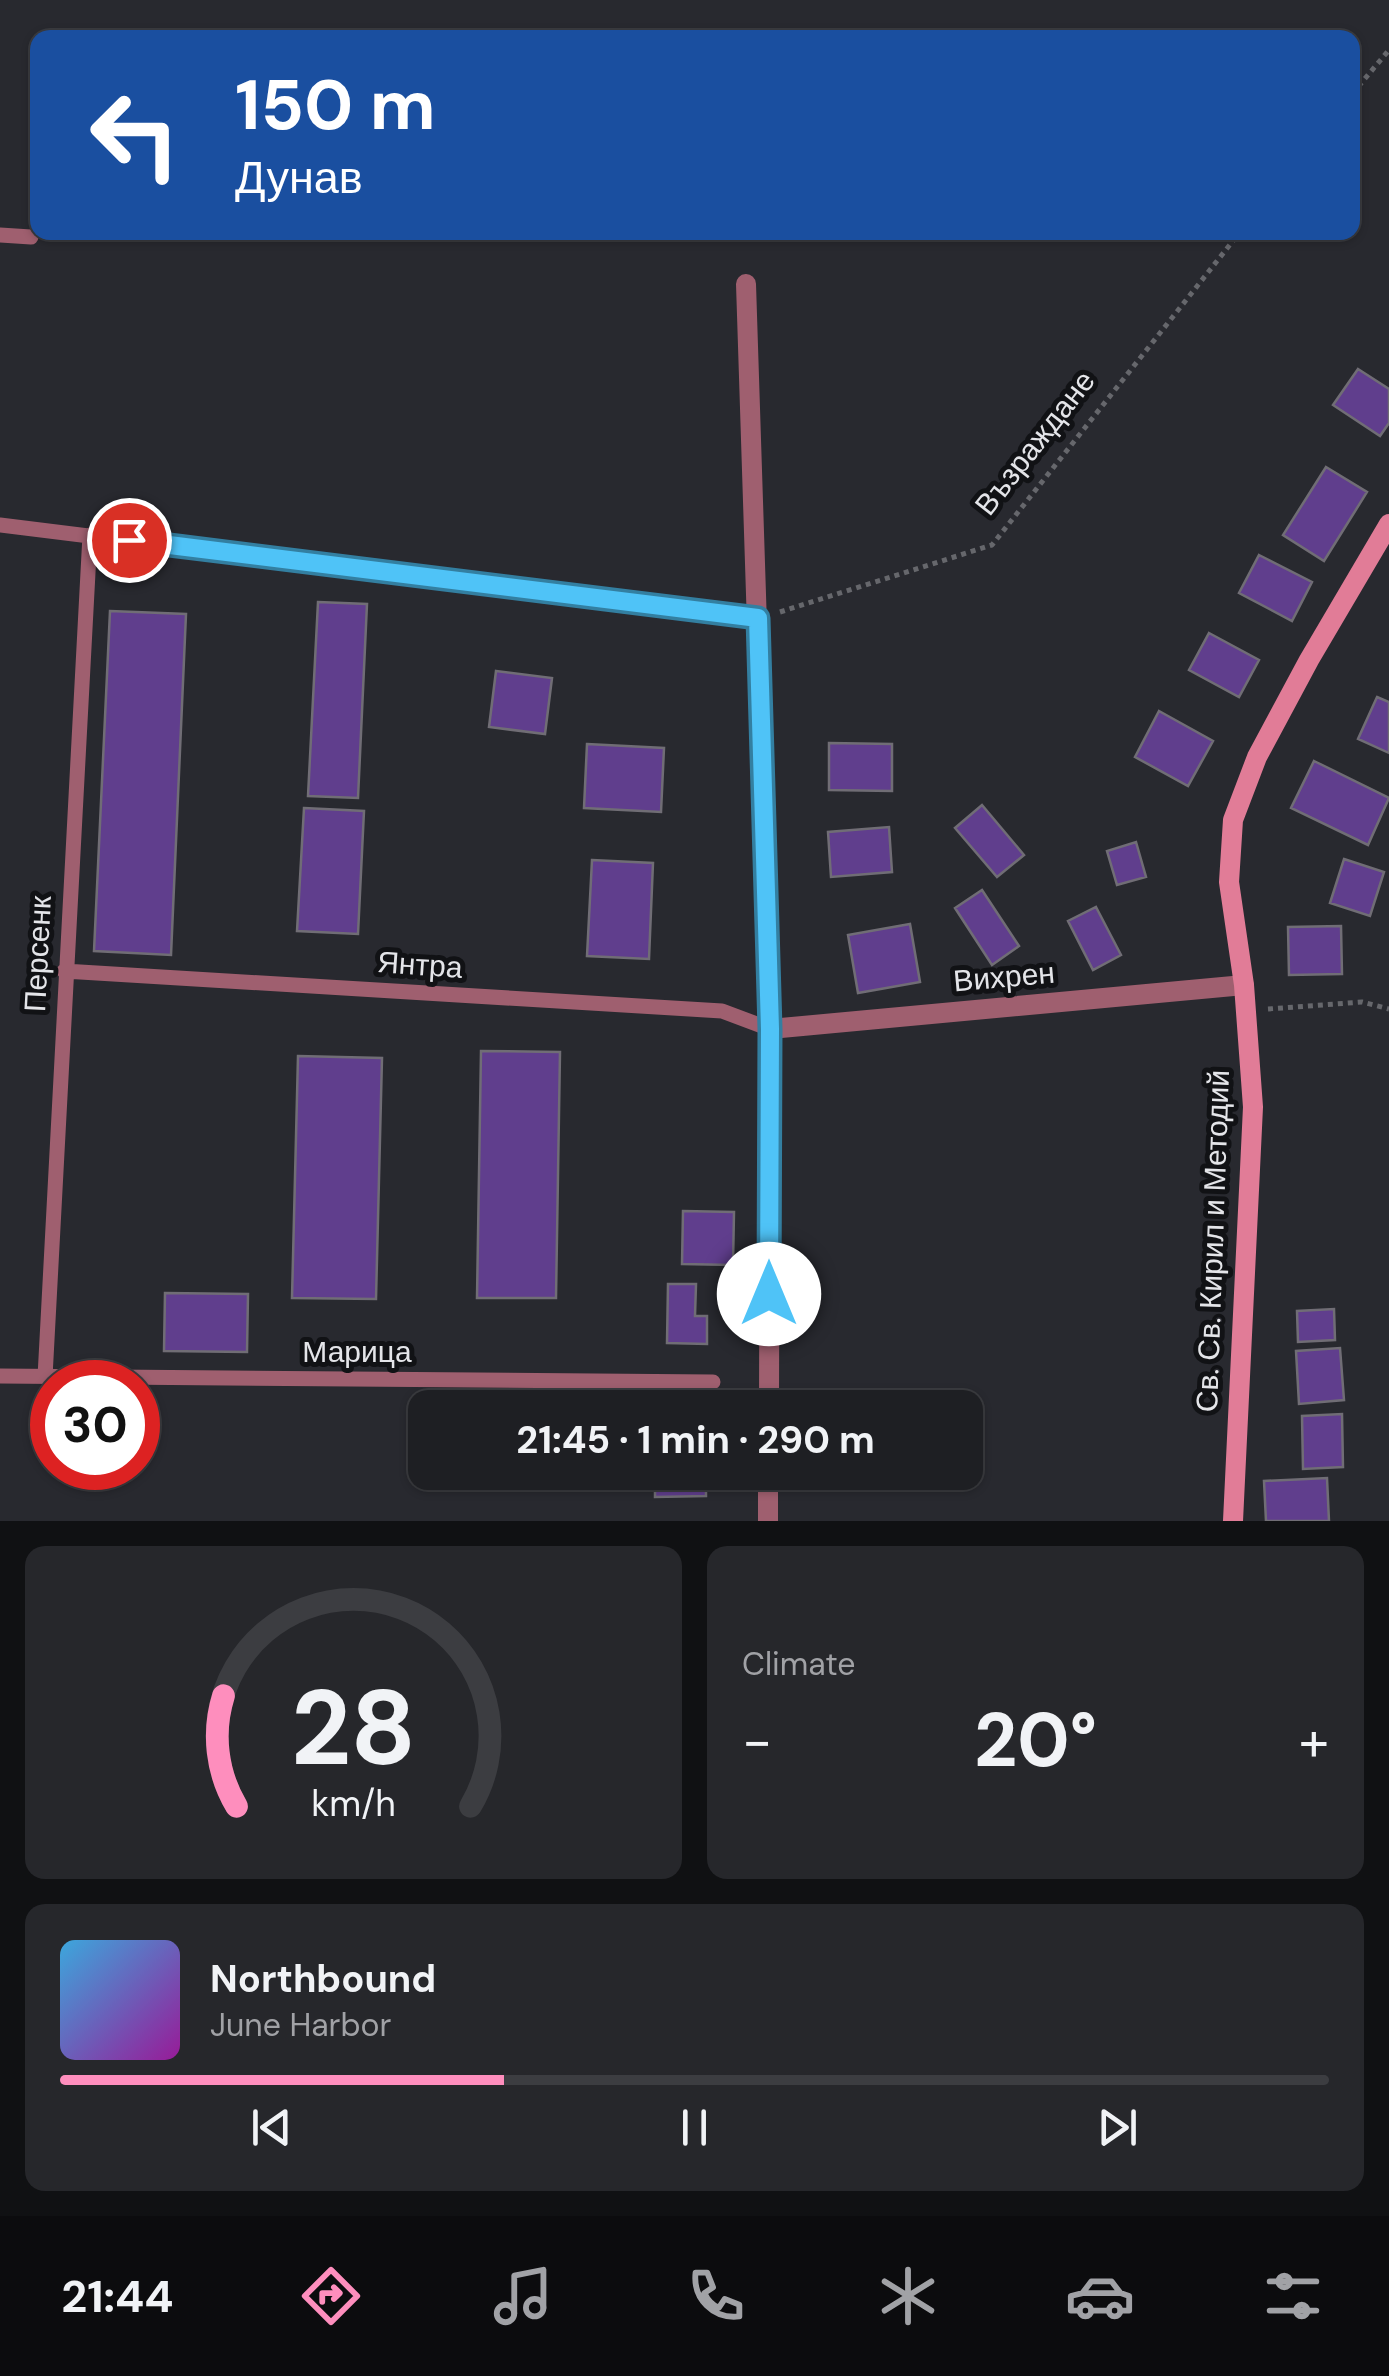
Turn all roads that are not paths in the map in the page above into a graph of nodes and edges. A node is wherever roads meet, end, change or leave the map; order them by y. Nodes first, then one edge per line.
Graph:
1 (0, 235) edge
2 (30, 237) edge
3 (746, 284) dead end
4 (1389, 524) edge
5 (0, 525) edge
6 (90, 535) junction
7 (758, 618) junction
8 (64, 970) junction
9 (1244, 986) junction
10 (770, 1029) junction
11 (45, 1360) edge
12 (0, 1376) edge
13 (30, 1377) edge
14 (160, 1378) edge
15 (712, 1382) dead end
16 (768, 1390) edge
17 (768, 1490) edge
18 (768, 1521) edge
19 (1233, 1521) edge

1 - 2 lane
3 - 7 street
4 - 9 street, Св. Св. Кирил и Методий
5 - 6 lane
6 - 7 lane
6 - 8 lane, Персенк
7 - 10 street
8 - 10 lane, Янтра
8 - 11 lane, Персенк
9 - 10 street, Вихрен
9 - 19 street, Св. Св. Кирил и Методий
10 - 16 street
12 - 13 lane, Марица
14 - 15 lane, Марица
17 - 18 street

